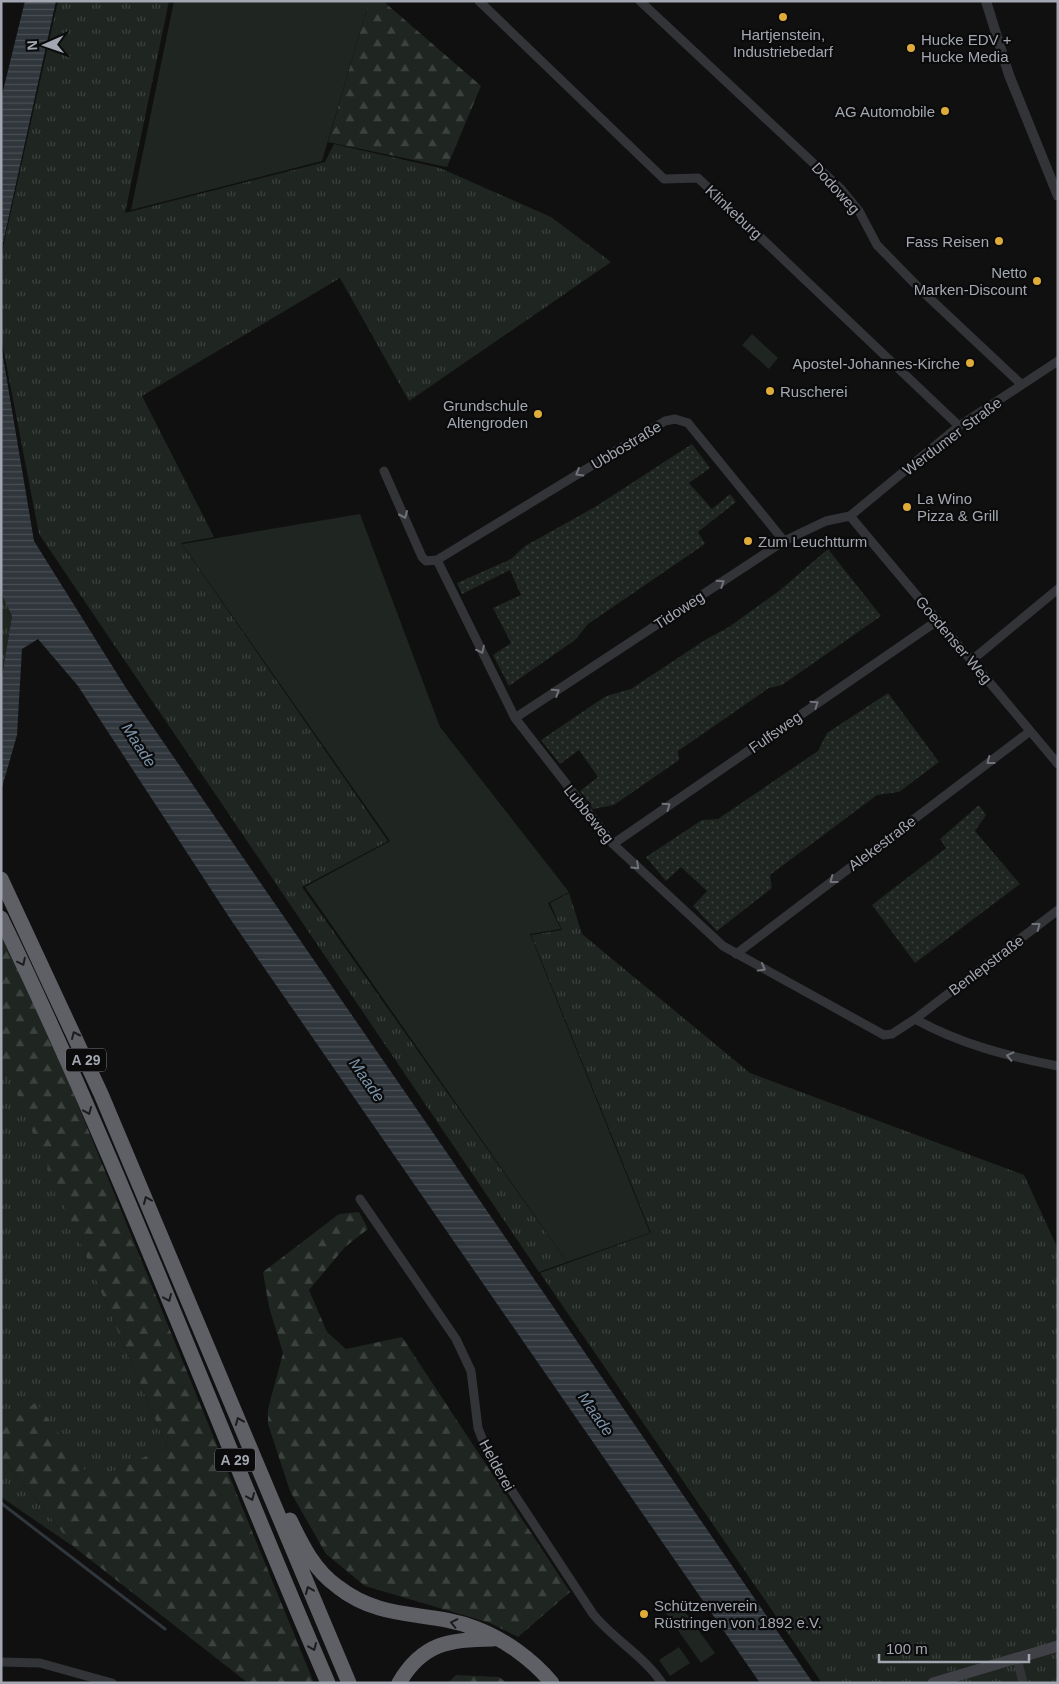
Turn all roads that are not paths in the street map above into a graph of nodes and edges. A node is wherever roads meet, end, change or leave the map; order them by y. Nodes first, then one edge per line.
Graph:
1 (478, 1) edge
2 (640, 1) edge
3 (986, 1) edge
4 (1058, 196) edge
5 (1056, 364) edge
6 (1021, 384) junction
7 (959, 426) junction
8 (384, 471) dead end
9 (850, 516) junction
10 (784, 541) junction
11 (437, 560) junction
12 (1058, 589) edge
13 (937, 620) junction
14 (972, 660) junction
15 (515, 718) junction
16 (1029, 732) junction
17 (1058, 764) edge
18 (613, 844) junction
19 (1, 879) edge
20 (1058, 910) edge
21 (1, 918) edge
22 (736, 954) junction
23 (915, 1019) junction
24 (1058, 1066) edge
25 (360, 1199) dead end
26 (271, 1498) junction
27 (497, 1639) junction
28 (1058, 1646) edge
29 (1017, 1658) junction
30 (1, 1662) edge
31 (112, 1683) edge
32 (328, 1683) edge
33 (349, 1683) edge
34 (399, 1683) edge
35 (552, 1683) edge
36 (662, 1683) edge
37 (933, 1683) edge
38 (1023, 1683) edge

1 - 7 street, Klinkeburg
2 - 6 street, Dodoweg
3 - 4 street
5 - 6 street, Werdumer Straße
6 - 7 street, Werdumer Straße
7 - 9 street, Werdumer Straße
8 -> 11 street
9 - 10 street, Tidoweg
9 - 13 street, Goedenser Weg
10 -> 11 street, Ubbostraße
15 -> 10 street, Tidoweg
11 -> 15 street, Lubbeweg
12 - 14 street
13 - 14 street, Goedenser Weg
18 -> 13 street, Fulfsweg
14 - 16 street, Goedenser Weg
15 - 18 street, Lubbeweg
16 - 17 street, Goedenser Weg
16 -> 22 street, Alekestraße
18 -> 22 street, Lubbeweg
26 -> 19 highway, A 29
23 -> 20 street, Benlepstraße
21 -> 32 highway, A 29
22 -> 23 street, Lubbeweg
24 -> 23 street
25 - 36 street, Helderei
27 -> 26 highway
33 -> 26 highway, A 29
27 - 34 highway
27 - 35 highway
28 - 29 main road
29 - 37 main road
29 - 38 street
30 - 31 street

